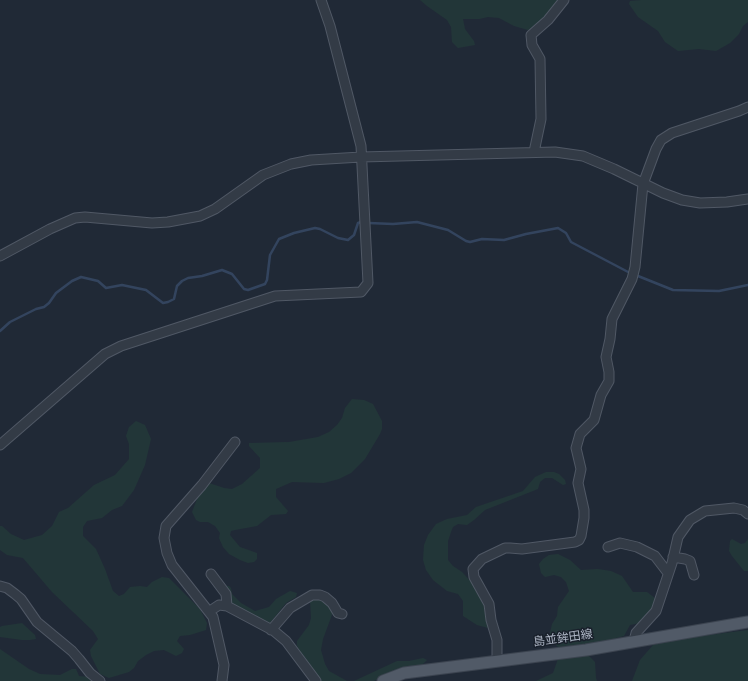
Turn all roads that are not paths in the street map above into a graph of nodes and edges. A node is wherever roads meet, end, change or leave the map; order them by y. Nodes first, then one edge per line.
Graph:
1 (321, 0) edge
2 (564, 0) edge
3 (748, 107) edge
4 (534, 152) junction
5 (361, 157) junction
6 (643, 184) junction
7 (748, 198) edge
8 (0, 256) edge
9 (235, 442) dead end
10 (0, 446) edge
11 (748, 514) edge
12 (608, 547) dead end
13 (673, 557) junction
14 (668, 573) junction
15 (211, 574) dead end
16 (694, 575) dead end
17 (0, 586) edge
18 (227, 606) junction
19 (210, 611) junction
20 (342, 614) dead end
21 (748, 622) edge
22 (271, 630) junction
23 (634, 640) junction
24 (497, 661) junction
25 (100, 681) edge
26 (222, 681) edge
27 (316, 681) edge
28 (383, 681) edge

1 - 5 street
2 - 4 street
3 - 6 street
4 - 5 street
4 - 6 street
5 - 8 street
5 - 10 street
6 - 7 street
6 - 24 street
9 - 19 street
11 - 13 street
12 - 14 street
13 - 14 street
13 - 16 street
14 - 23 street
15 - 18 street
17 - 25 street
18 - 19 street
18 - 22 street
19 - 26 street
20 - 22 street
21 - 23 main road, 島並鉾田線
22 - 27 street
23 - 24 main road, 島並鉾田線
24 - 28 main road, 島並鉾田線

